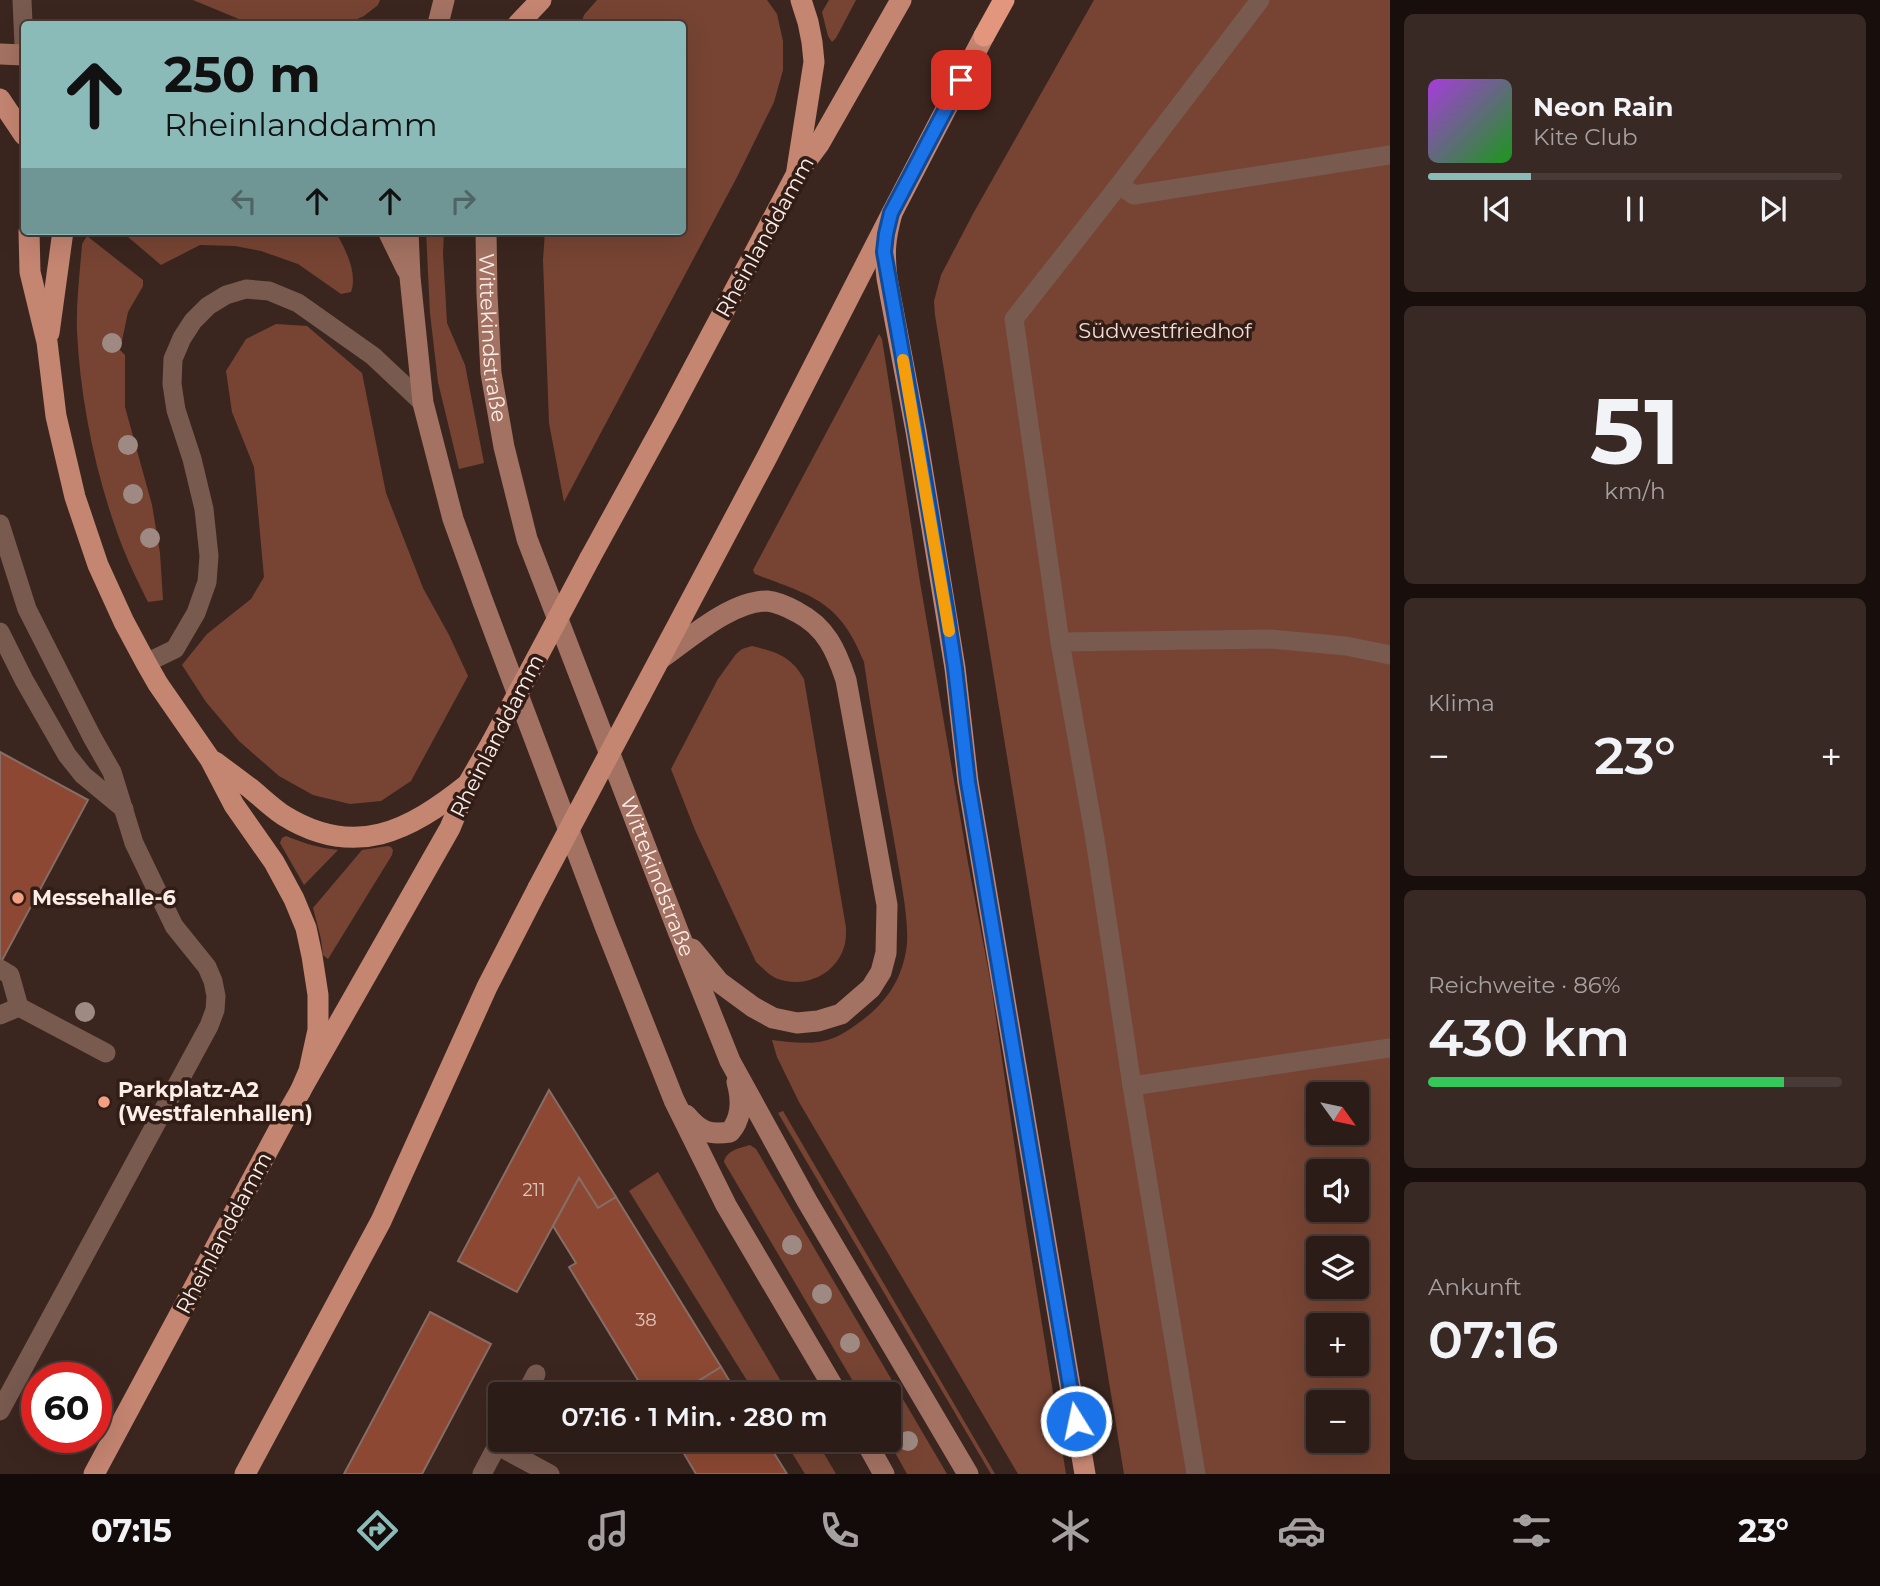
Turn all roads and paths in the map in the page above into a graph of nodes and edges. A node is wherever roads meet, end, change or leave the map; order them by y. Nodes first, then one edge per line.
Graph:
1 (22, 0) edge
2 (444, 0) edge
3 (526, 0) edge
4 (541, 0) edge
5 (801, 0) edge
6 (901, 0) edge
7 (1004, 0) edge
8 (1260, 0) edge
9 (23, 21) edge
10 (439, 21) edge
11 (519, 21) edge
12 (521, 21) edge
13 (984, 36) joint
14 (0, 54) edge
15 (21, 55) edge
16 (0, 99) edge
17 (21, 130) edge
18 (1390, 155) edge
19 (796, 175) junction
20 (1119, 185) junction
21 (891, 213) junction
22 (29, 235) edge
23 (62, 235) edge
24 (390, 235) edge
25 (408, 235) edge
26 (486, 235) edge
27 (410, 277) junction
28 (47, 342) junction
29 (423, 403) junction
30 (0, 524) edge
31 (0, 632) edge
32 (1060, 642) junction
33 (1390, 655) edge
34 (660, 659) junction
35 (146, 663) junction
36 (210, 759) junction
37 (469, 782) junction
38 (124, 809) junction
39 (678, 930) junction
40 (0, 969) edge
41 (19, 1007) junction
42 (0, 1015) edge
43 (1390, 1048) edge
44 (106, 1053) dead end
45 (730, 1061) junction
46 (1132, 1086) junction
47 (300, 1092) junction
48 (674, 1100) junction
49 (536, 1374) dead end
50 (532, 1382) edge
51 (830, 1382) edge
52 (0, 1411) edge
53 (494, 1452) edge
54 (514, 1452) edge
55 (871, 1452) edge
56 (94, 1474) edge
57 (245, 1474) edge
58 (482, 1474) edge
59 (550, 1474) edge
60 (884, 1474) edge
61 (968, 1474) edge
62 (1085, 1474) edge
63 (1196, 1474) edge

1 - 9 lane
2 - 10 main road
3 - 11 main road
4 - 12 main road
5 - 19 main road
6 - 19 main road, Rheinlanddamm
7 - 13 highway
8 - 20 lane
13 - 21 main road
14 - 15 main road
16 - 17 main road
18 - 20 lane
19 - 37 main road, Rheinlanddamm, bridge
20 - 32 lane
21 - 34 main road
21 - 62 main road
22 - 28 main road
23 - 28 main road
24 - 27 main road
25 - 27 main road
26 - 39 main road, Wittekindstraße
27 - 29 main road
28 - 35 main road
29 - 35 lane
29 - 48 main road
30 - 38 lane
31 - 38 lane
32 - 33 lane
32 - 46 lane
34 - 39 main road
34 - 57 main road, bridge
35 - 36 main road
36 - 37 main road
36 - 47 main road
37 - 47 main road, Rheinlanddamm
38 - 52 lane
39 - 45 main road, Wittekindstraße
40 - 41 lane
41 - 42 lane
41 - 44 lane
43 - 46 lane
45 - 48 main road
45 - 61 main road, Wittekindstraße
46 - 63 lane
47 - 56 main road, Rheinlanddamm
48 - 51 main road
49 - 50 lane
53 - 58 lane
54 - 59 lane
55 - 60 main road

